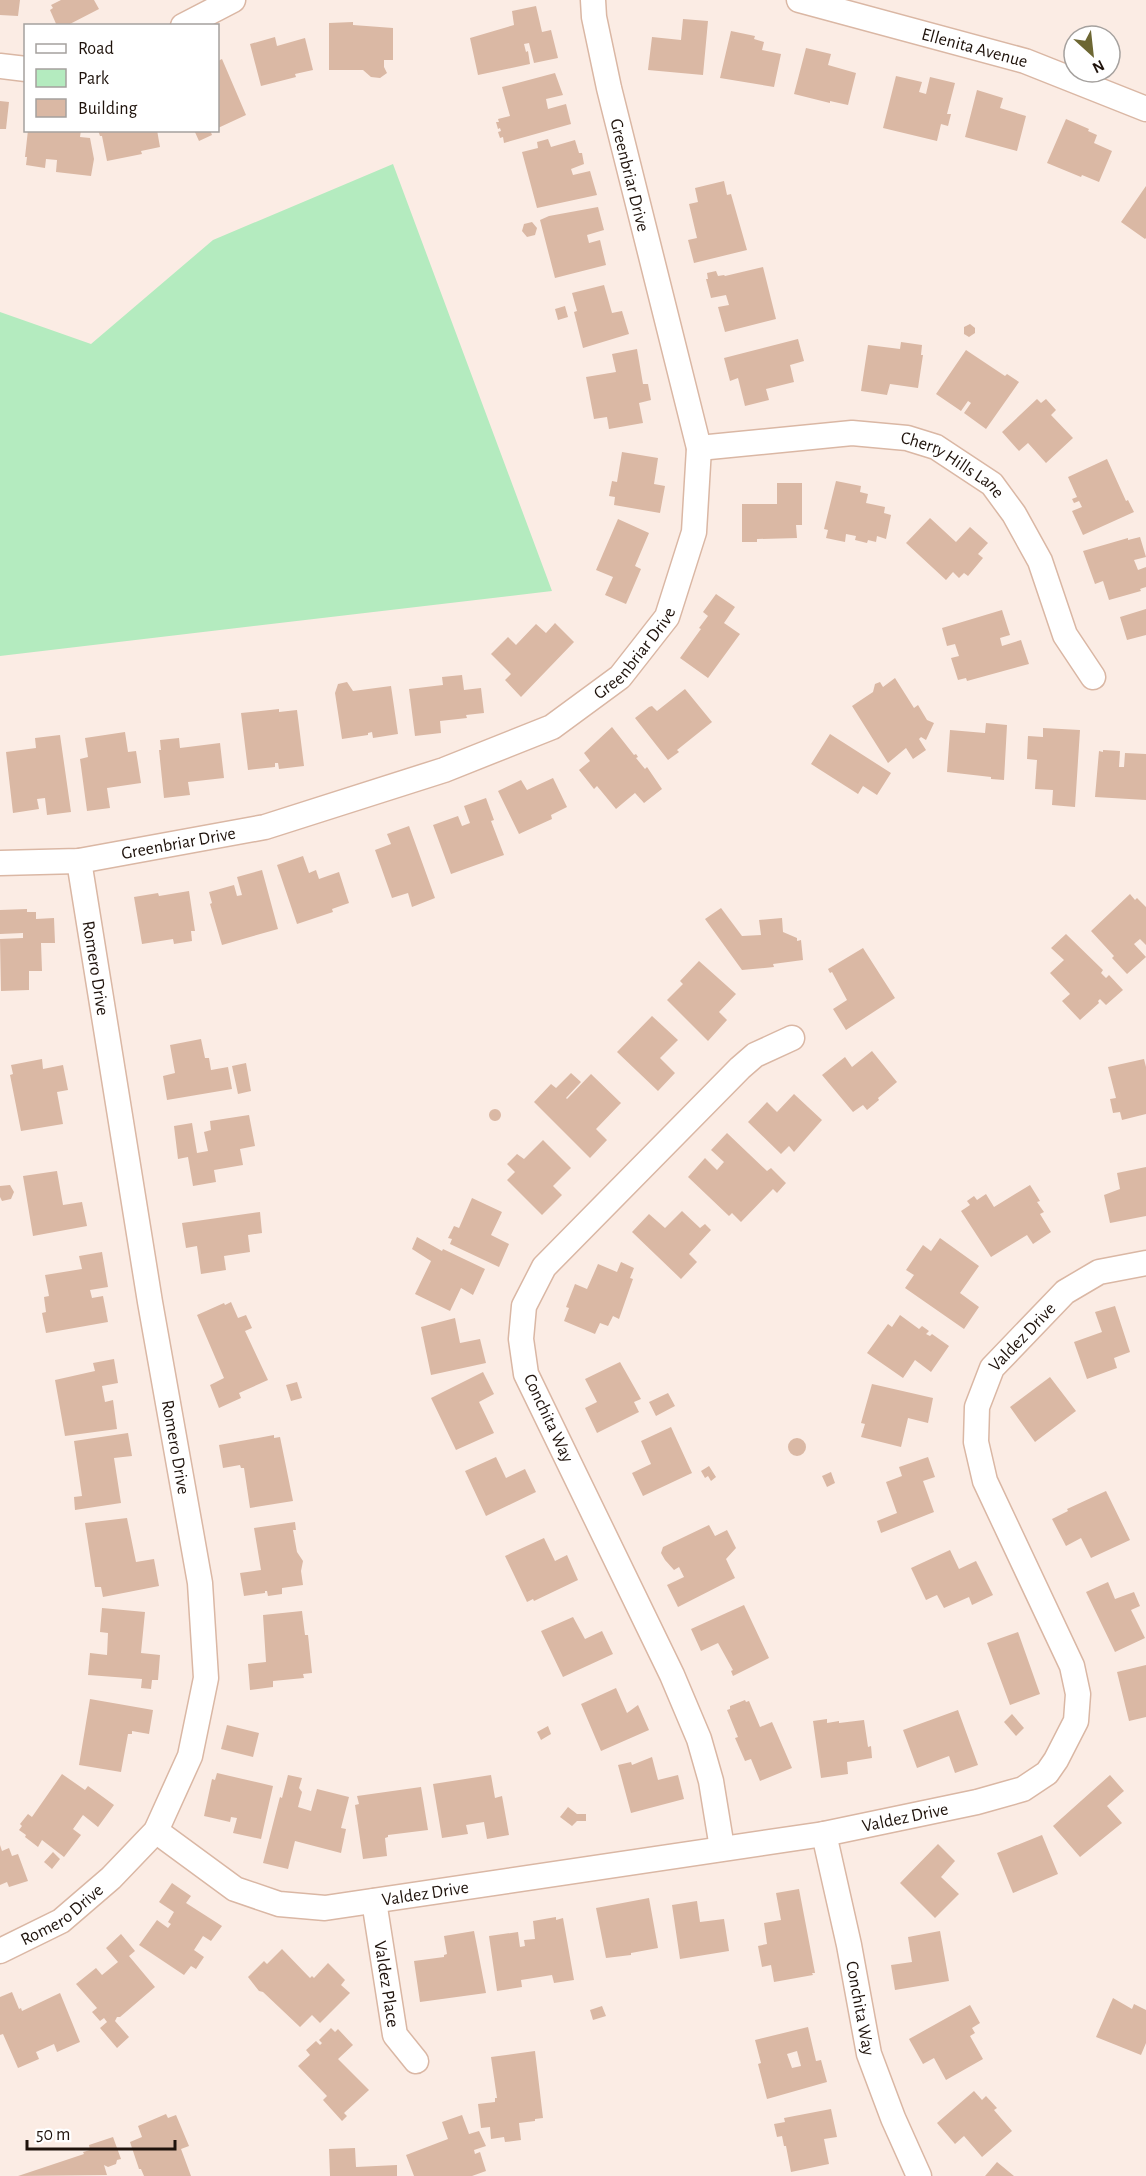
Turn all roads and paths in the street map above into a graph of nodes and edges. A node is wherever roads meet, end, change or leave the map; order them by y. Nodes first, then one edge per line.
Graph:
1 (233, 0) edge
2 (593, 0) edge
3 (799, 0) edge
4 (187, 24) edge
5 (0, 66) edge
6 (24, 69) edge
7 (1146, 109) edge
8 (699, 448) junction
9 (1093, 677) dead end
10 (79, 861) junction
11 (0, 863) edge
12 (792, 1038) dead end
13 (1146, 1263) edge
14 (156, 1831) junction
15 (824, 1834) junction
16 (722, 1848) junction
17 (374, 1902) junction
18 (0, 1951) edge
19 (416, 2061) dead end
20 (919, 2176) edge

1 - 4 street
2 - 8 street, Greenbriar Drive
3 - 7 street, Ellenita Avenue
5 - 6 street
8 - 9 street, Cherry Hills Lane
8 - 10 street, Greenbriar Drive
10 - 11 street, Greenbriar Drive
10 - 14 street, Romero Drive
12 - 16 street, Conchita Way
13 - 15 street, Valdez Drive
14 - 17 street, Valdez Drive
14 - 18 street, Romero Drive
15 - 16 street, Valdez Drive
15 - 20 street, Conchita Way
16 - 17 street, Valdez Drive
17 - 19 street, Valdez Place

